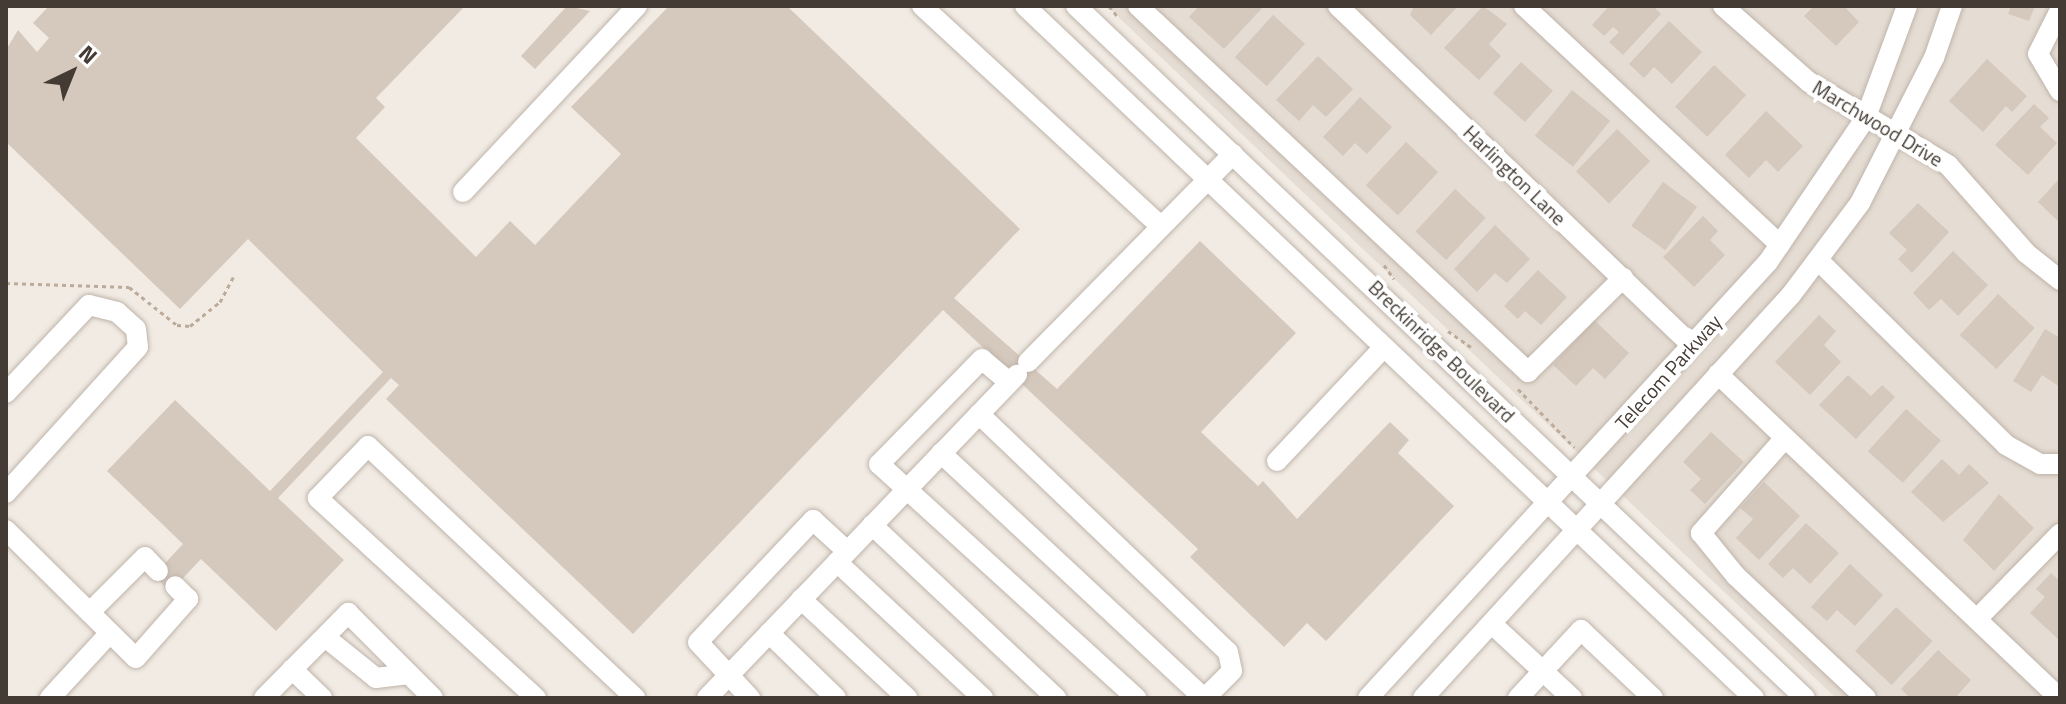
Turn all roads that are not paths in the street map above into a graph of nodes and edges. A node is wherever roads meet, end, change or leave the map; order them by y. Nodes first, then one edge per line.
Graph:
1 (922, 6) edge
2 (1025, 6) edge
3 (1076, 6) edge
4 (1138, 6) edge
5 (1338, 6) edge
6 (1524, 6) edge
7 (1723, 6) edge
8 (1907, 6) edge
9 (1952, 6) edge
10 (630, 8) edge
11 (2060, 10) edge
12 (2060, 91) edge
13 (1866, 117) junction
14 (1898, 133) junction
15 (1233, 154) junction
16 (1208, 180) junction
17 (463, 192) dead end
18 (1159, 225) junction
19 (1780, 245) junction
20 (1818, 260) junction
21 (1623, 278) junction
22 (2060, 280) edge
23 (1692, 345) junction
24 (1384, 347) junction
25 (1018, 373) junction
26 (1718, 374) junction
27 (6, 393) edge
28 (979, 414) junction
29 (1785, 438) junction
30 (941, 453) junction
31 (1277, 461) dead end
32 (2060, 464) edge
33 (1579, 470) junction
34 (906, 490) junction
35 (6, 493) edge
36 (1548, 502) junction
37 (1602, 505) junction
38 (872, 525) junction
39 (6, 530) edge
40 (1578, 532) junction
41 (2060, 534) edge
42 (842, 556) junction
43 (158, 571) dead end
44 (175, 586) dead end
45 (801, 599) junction
46 (91, 611) junction
47 (1977, 619) junction
48 (1492, 624) junction
49 (769, 633) junction
50 (107, 636) junction
51 (325, 637) junction
52 (292, 669) junction
53 (1543, 672) junction
54 (409, 674) junction
55 (727, 677) junction
56 (50, 698) edge
57 (264, 698) edge
58 (322, 698) edge
59 (433, 698) edge
60 (536, 698) edge
61 (635, 698) edge
62 (707, 698) edge
63 (750, 698) edge
64 (836, 698) edge
65 (907, 698) edge
66 (983, 698) edge
67 (1056, 698) edge
68 (1136, 698) edge
69 (1204, 698) edge
70 (1368, 698) edge
71 (1423, 698) edge
72 (1518, 698) edge
73 (1572, 698) edge
74 (1653, 698) edge
75 (1754, 698) edge
76 (1805, 698) edge
77 (1866, 698) edge
78 (2060, 698) edge

1 - 18 street
2 - 16 street, Breckinridge Boulevard
3 - 15 street, Breckinridge Boulevard
4 - 21 street
5 - 21 street, Harlington Lane
6 - 19 street
7 - 13 street, Marchwood Drive
8 - 13 street, Telecom Parkway
9 - 14 street, Telecom Parkway
10 - 17 street
11 - 12 street
13 - 14 street, Marchwood Drive
13 - 19 street, Telecom Parkway
14 - 20 street, Telecom Parkway
14 - 22 street, Marchwood Drive
15 - 16 street
15 - 33 street, Breckinridge Boulevard
16 - 18 street
16 - 24 street, Breckinridge Boulevard
18 - 25 street
19 - 23 street, Telecom Parkway
20 - 26 street, Telecom Parkway
20 - 32 street
21 - 23 street, Harlington Lane
23 - 33 street, Telecom Parkway
24 - 31 street
24 - 36 street, Breckinridge Boulevard
25 - 28 street
25 - 34 street
26 - 29 street
26 - 37 street, Telecom Parkway
27 - 35 street
28 - 30 street
28 - 69 street
29 - 47 street
29 - 77 street
30 - 34 street
30 - 69 street
33 - 36 street, Telecom Parkway
33 - 37 street, Breckinridge Boulevard
34 - 38 street
34 - 68 street
36 - 40 street, Breckinridge Boulevard
36 - 70 street, Telecom Parkway
37 - 40 street, Telecom Parkway
37 - 76 street, Breckinridge Boulevard
38 - 42 street
38 - 67 street
39 - 46 street
40 - 48 street, Telecom Parkway
40 - 75 street, Breckinridge Boulevard
41 - 47 street
42 - 45 street
42 - 55 street
42 - 66 street
43 - 46 street
44 - 50 street
45 - 49 street
45 - 65 street
46 - 50 street
47 - 78 street
48 - 53 street
48 - 71 street, Telecom Parkway
49 - 55 street
49 - 64 street
50 - 56 street
51 - 52 street
51 - 54 street
51 - 54 street
52 - 57 street
52 - 58 street
53 - 72 street
53 - 73 street
53 - 74 street
54 - 59 street
55 - 62 street
55 - 63 street
60 - 61 street

